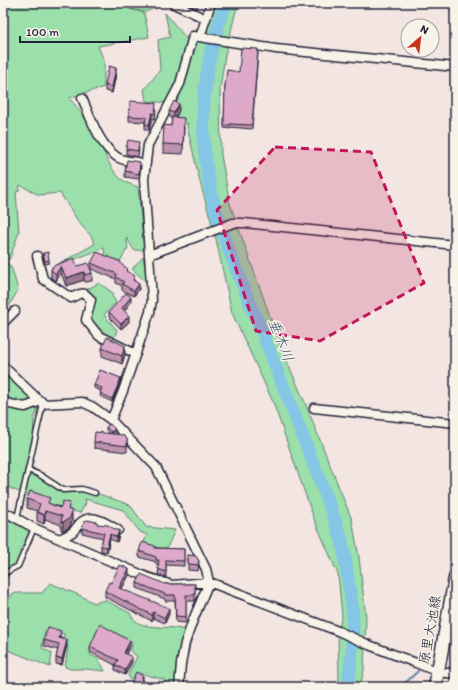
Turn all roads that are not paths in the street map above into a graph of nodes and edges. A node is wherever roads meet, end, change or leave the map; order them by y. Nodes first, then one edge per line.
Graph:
1 (211, 3) edge
2 (174, 4) edge
3 (206, 19) junction
4 (200, 37) junction
5 (455, 67) edge
6 (82, 98) dead end
7 (146, 163) junction
8 (455, 245) edge
9 (149, 255) junction
10 (37, 256) dead end
11 (14, 311) dead end
12 (3, 323) edge
13 (136, 354) junction
14 (3, 366) edge
15 (3, 401) edge
16 (42, 403) junction
17 (314, 408) dead end
18 (111, 420) junction
19 (455, 423) edge
20 (28, 470) junction
21 (95, 493) dead end
22 (3, 511) edge
23 (16, 518) junction
24 (34, 528) junction
25 (118, 530) edge
26 (60, 539) junction
27 (3, 574) edge
28 (455, 578) edge
29 (209, 582) junction
30 (438, 672) junction
31 (455, 674) edge
32 (179, 687) edge
33 (435, 687) edge

1 - 3 street
2 - 3 street
3 - 4 street
4 - 5 street
4 - 7 street
6 - 7 street
7 - 9 street
8 - 9 street
9 - 13 street
10 - 13 street
11 - 12 street
13 - 18 street
14 - 16 street
15 - 16 street
16 - 18 street
16 - 20 lane
17 - 19 street
18 - 29 street
20 - 21 lane
20 - 23 lane
22 - 23 street
23 - 24 street
24 - 26 street
24 - 27 lane
25 - 26 street
26 - 29 street
28 - 30 main road, 原里大池線
29 - 30 street
29 - 32 street
30 - 31 street
30 - 33 main road, 原里大池線

